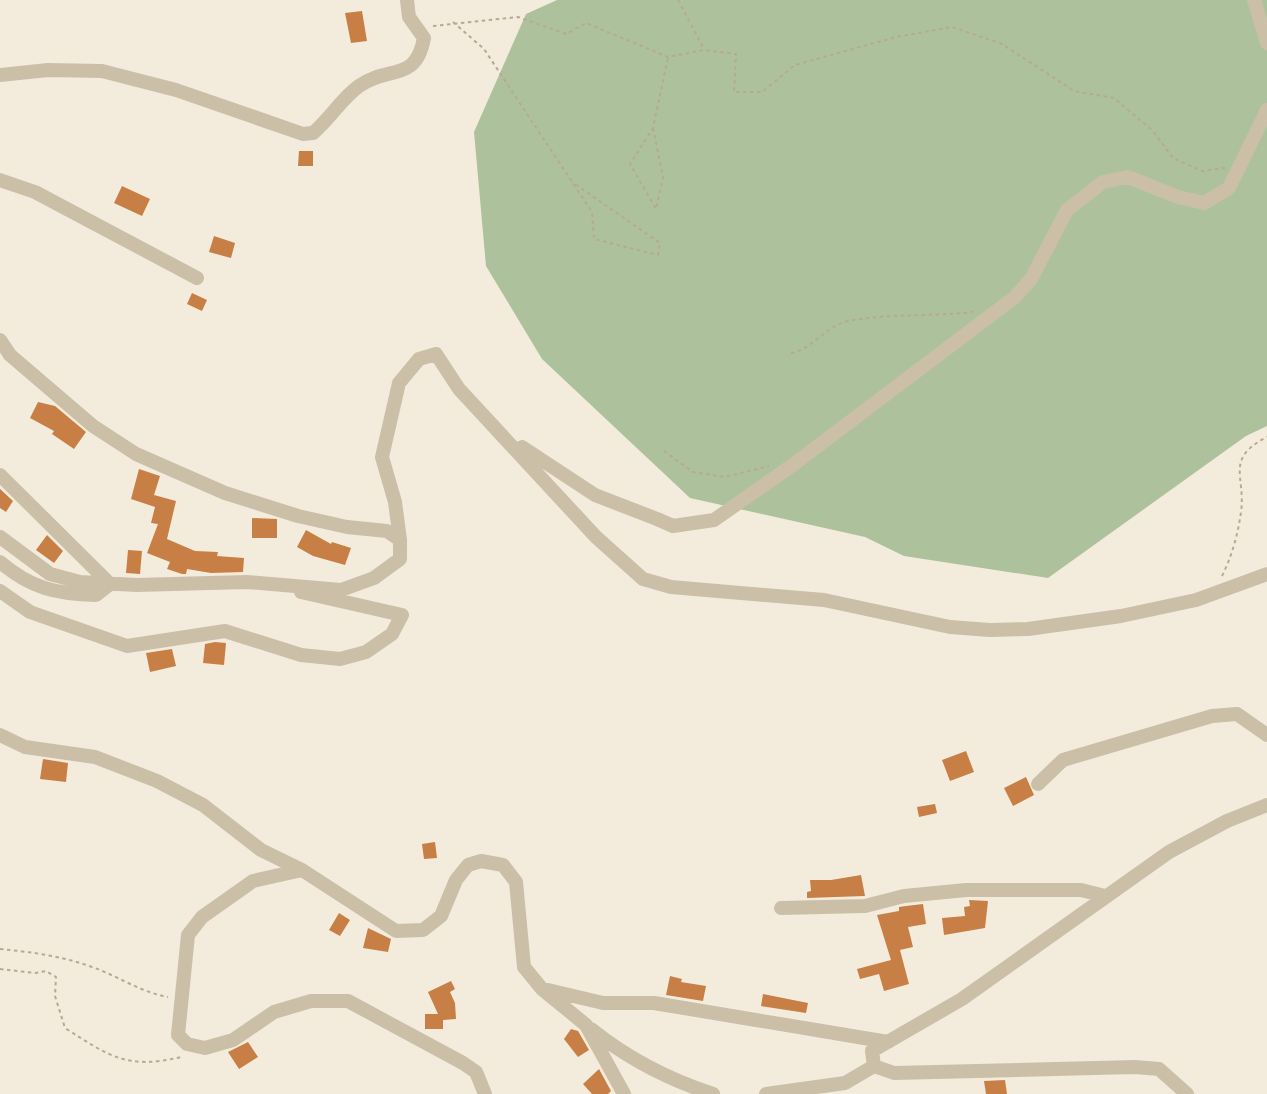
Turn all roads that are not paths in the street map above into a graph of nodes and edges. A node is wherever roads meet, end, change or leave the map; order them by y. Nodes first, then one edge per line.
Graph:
1 (407, 0) edge
2 (1254, 0) edge
3 (1267, 43) edge
4 (0, 64) edge
5 (16, 73) junction
6 (0, 75) edge
7 (1267, 110) edge
8 (0, 180) edge
9 (197, 278) dead end
10 (0, 340) edge
11 (499, 432) junction
12 (0, 475) edge
13 (0, 537) edge
14 (400, 540) junction
15 (0, 562) edge
16 (1267, 574) edge
17 (110, 584) junction
18 (277, 585) junction
19 (0, 591) edge
20 (0, 735) edge
21 (1267, 735) edge
22 (1038, 784) dead end
23 (1264, 810) edge
24 (302, 870) junction
25 (1105, 897) junction
26 (781, 908) dead end
27 (542, 989) junction
28 (586, 1025) junction
29 (888, 1042) junction
30 (874, 1066) junction
31 (485, 1094) edge
32 (624, 1094) edge
33 (713, 1094) edge
34 (765, 1094) edge
35 (1187, 1094) edge

1 - 5 street
2 - 3 street
4 - 5 street
5 - 6 street
7 - 11 street
8 - 9 street
10 - 14 street
11 - 14 street
11 - 16 street
12 - 17 street
13 - 17 street
14 - 18 street
15 - 17 street
17 - 18 street
18 - 19 street
20 - 24 street
21 - 22 street
23 - 25 street
24 - 27 street
24 - 31 street
25 - 26 street
25 - 29 street
27 - 28 street
27 - 29 street
28 - 32 street
28 - 33 street
29 - 30 street
30 - 34 street
30 - 35 street

